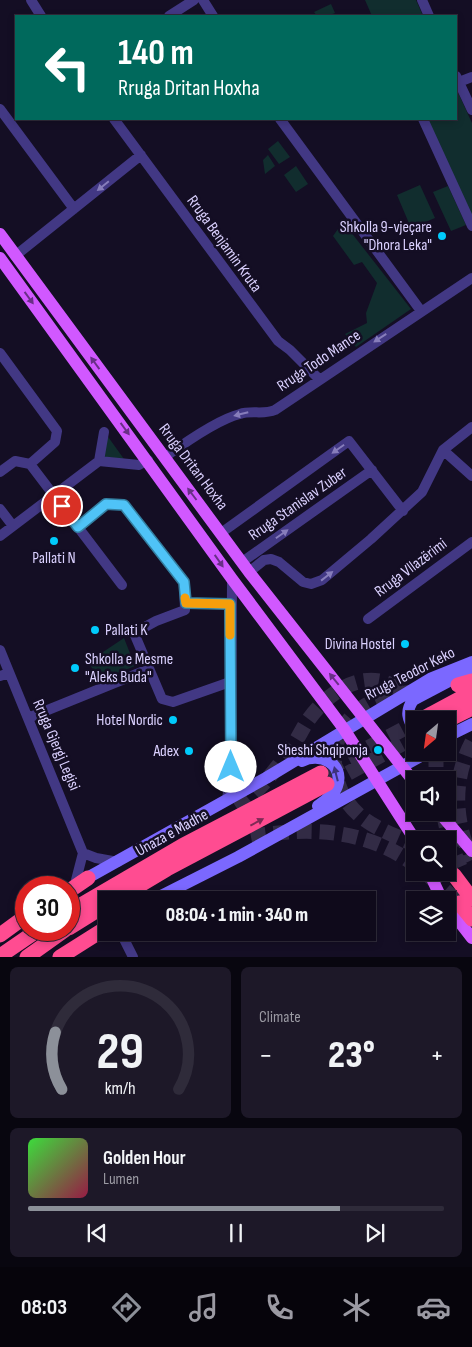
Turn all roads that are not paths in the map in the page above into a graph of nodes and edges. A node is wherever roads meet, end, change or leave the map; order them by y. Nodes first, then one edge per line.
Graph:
1 (31, 0) edge
2 (194, 0) edge
3 (203, 0) edge
4 (422, 0) edge
5 (40, 15) edge
6 (171, 15) edge
7 (212, 15) edge
8 (429, 15) edge
9 (472, 77) edge
10 (458, 79) edge
11 (0, 109) edge
12 (472, 110) edge
13 (115, 120) edge
14 (281, 120) edge
15 (423, 120) edge
16 (141, 155) junction
17 (74, 210) junction
18 (472, 226) edge
19 (0, 234) edge
20 (15, 256) junction
21 (0, 258) edge
22 (472, 278) edge
23 (421, 311) junction
24 (0, 352) edge
25 (319, 379) junction
26 (472, 427) edge
27 (104, 432) dead end
28 (444, 450) junction
29 (170, 453) junction
30 (148, 460) junction
31 (99, 461) junction
32 (30, 464) junction
33 (372, 470) junction
34 (0, 472) edge
35 (472, 476) edge
36 (54, 496) junction
37 (0, 509) edge
38 (403, 511) junction
39 (13, 526) junction
40 (78, 527) junction
41 (220, 533) junction
42 (0, 536) edge
43 (472, 542) edge
44 (246, 567) junction
45 (232, 579) junction
46 (122, 585) dead end
47 (186, 603) junction
48 (230, 604) junction
49 (368, 619) dead end
50 (0, 650) edge
51 (472, 662) edge
52 (149, 669) junction
53 (472, 669) edge
54 (5, 675) edge
55 (230, 682) junction
56 (467, 686) edge
57 (472, 708) edge
58 (408, 711) edge
59 (432, 711) edge
60 (456, 716) edge
61 (364, 717) junction
62 (28, 718) junction
63 (472, 724) edge
64 (344, 729) junction
65 (472, 731) edge
66 (456, 732) edge
67 (456, 739) edge
68 (412, 761) edge
69 (403, 766) junction
70 (407, 771) edge
71 (377, 780) junction
72 (256, 783) junction
73 (232, 804) junction
74 (447, 821) edge
75 (409, 831) edge
76 (251, 837) tunnel mouth
77 (182, 846) junction
78 (472, 851) edge
79 (83, 853) junction
80 (238, 857) junction
81 (118, 862) junction
82 (167, 869) junction
83 (77, 876) edge
84 (80, 882) edge
85 (472, 888) edge
86 (130, 891) edge
87 (171, 891) edge
88 (459, 903) edge
89 (80, 906) edge
90 (98, 910) edge
91 (15, 917) edge
92 (472, 918) edge
93 (80, 921) edge
94 (15, 924) edge
95 (0, 926) edge
96 (98, 933) edge
97 (0, 935) edge
98 (98, 935) edge
99 (472, 938) edge
100 (22, 941) edge
101 (50, 941) edge
102 (53, 941) edge
103 (126, 941) edge
104 (0, 956) edge
105 (27, 957) edge
106 (36, 957) edge
107 (60, 957) edge
108 (73, 957) edge
109 (133, 957) edge

1 - 5 street
2 - 6 street
3 - 7 street
4 - 8 street
9 - 10 street
10 - 12 street
11 - 17 street
13 - 16 street, Rruga Benjamin Kruta
14 - 23 street
15 - 18 street
16 -> 17 street
16 - 25 street, Rruga Benjamin Kruta
17 - 20 street
19 - 20 main road, Rruga Dritan Hoxha
29 -> 20 main road, Rruga Dritan Hoxha
21 -> 30 main road, Rruga Dritan Hoxha
22 - 23 street, Rruga Todo Mance
23 -> 25 street, Rruga Todo Mance
24 - 32 street
25 -> 29 street, Rruga Todo Mance
26 - 28 street
27 - 31 street
28 - 35 street
28 - 38 street
41 -> 29 main road, Rruga Dritan Hoxha
30 - 31 street, Rruga Dritan Hoxha
30 -> 45 main road, Rruga Dritan Hoxha
31 - 36 street
32 - 34 street
32 - 36 street
33 - 38 street, Rruga Stanislav Zuber
33 -> 41 street, Rruga Stanislav Zuber
44 -> 33 street, Rruga Stanislav Zuber
36 - 39 street
36 - 40 street
37 - 39 street
44 -> 38 street
39 - 42 street
40 - 46 street
40 - 47 street
41 - 44 main road, Rruga Dritan Hoxha
43 - 49 street, Rruga Vllazërimi
61 -> 44 main road, Rruga Dritan Hoxha
45 - 48 street
45 - 64 main road, Rruga Dritan Hoxha
47 - 48 street
47 - 52 street
48 - 55 street
50 - 54 street, Rruga Gjergj Legisi
51 - 61 main road, Rruga Teodor Keko
52 - 55 street
52 - 62 street
53 - 58 main road
54 - 62 street, Rruga Gjergj Legisi
55 - 73 street
56 - 59 highway
57 - 60 highway
61 - 64 main road, Rruga Teodor Keko
61 - 69 main road, Rruga Dritan Hoxha
62 - 79 street, Rruga Gjergj Legisi
63 - 66 main road
64 - 71 main road, Rruga Dritan Hoxha
64 - 72 main road, Rruga Teodor Keko
65 - 67 main road
68 - 69 main road
69 - 70 main road, Rruga Dritan Hoxha
69 - 71 main road
71 - 75 main road, Rruga Dritan Hoxha
71 - 80 main road
72 - 73 main road
80 -> 72 main road
73 - 77 highway
73 - 81 main road
74 - 78 main road
76 - 82 highway
82 -> 77 highway, Unaza e Madhe
77 - 89 highway, Unaza e Madhe
79 - 81 street
79 - 83 street
80 - 87 main road
81 - 84 main road
82 - 86 highway, Unaza e Madhe
85 - 88 highway
88 - 92 highway
88 - 99 main road
90 - 93 highway
91 - 95 main road
94 - 97 highway
96 - 107 highway
98 - 108 main road
100 - 104 highway
101 - 105 highway
102 - 106 highway
103 - 109 street

